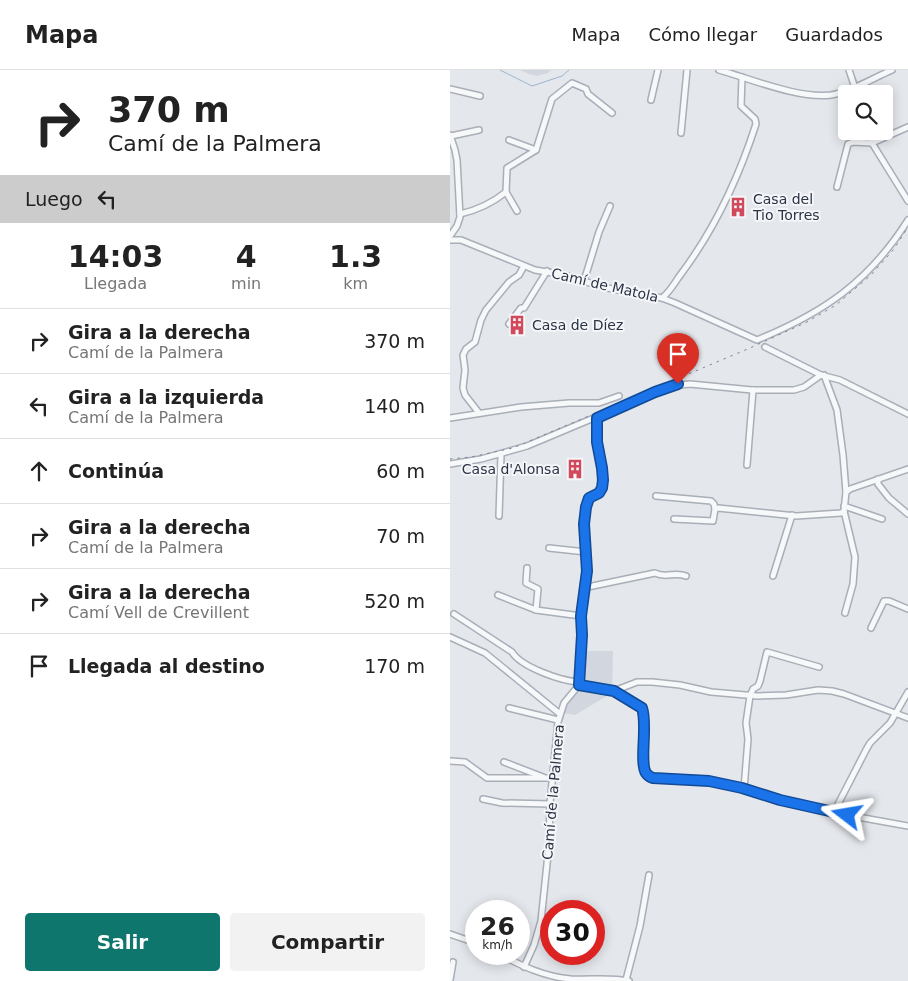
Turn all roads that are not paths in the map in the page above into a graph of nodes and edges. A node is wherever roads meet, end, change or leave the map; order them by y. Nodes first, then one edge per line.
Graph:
1 (658, 70) edge
2 (687, 70) edge
3 (719, 70) edge
4 (849, 70) edge
5 (892, 70) edge
6 (742, 77) junction
7 (855, 85) edge
8 (857, 85) edge
9 (450, 89) edge
10 (838, 93) edge
11 (480, 96) dead end
12 (652, 100) dead end
13 (612, 113) dead end
14 (908, 127) edge
15 (479, 130) dead end
16 (681, 133) dead end
17 (450, 136) edge
18 (509, 140) dead end
19 (871, 140) edge
20 (872, 143) junction
21 (536, 150) junction
22 (837, 187) dead end
23 (506, 192) junction
24 (908, 201) edge
25 (610, 206) dead end
26 (517, 211) dead end
27 (460, 214) junction
28 (908, 220) edge
29 (450, 238) edge
30 (524, 266) junction
31 (547, 271) junction
32 (584, 281) junction
33 (662, 298) junction
34 (509, 324) dead end
35 (765, 347) dead end
36 (822, 375) junction
37 (753, 390) junction
38 (619, 396) dead end
39 (478, 413) junction
40 (908, 414) edge
41 (450, 418) edge
42 (597, 418) junction
43 (502, 454) junction
44 (450, 464) edge
45 (747, 465) dead end
46 (908, 469) edge
47 (878, 479) junction
48 (846, 492) junction
49 (656, 496) dead end
50 (844, 508) junction
51 (715, 509) junction
52 (908, 514) edge
53 (499, 516) dead end
54 (792, 516) junction
55 (674, 519) dead end
56 (882, 519) dead end
57 (548, 548) dead end
58 (586, 552) junction
59 (527, 568) dead end
60 (686, 576) dead end
61 (773, 576) dead end
62 (584, 588) junction
63 (498, 595) dead end
64 (908, 609) edge
65 (536, 610) junction
66 (454, 614) dead end
67 (845, 614) dead end
68 (581, 616) junction
69 (871, 628) dead end
70 (450, 637) edge
71 (819, 667) dead end
72 (579, 683) junction
73 (614, 691) junction
74 (908, 692) edge
75 (750, 696) junction
76 (509, 708) dead end
77 (895, 713) junction
78 (560, 714) junction
79 (908, 718) edge
80 (558, 720) junction
81 (450, 761) edge
82 (504, 762) dead end
83 (546, 778) junction
84 (553, 778) junction
85 (744, 789) junction
86 (483, 799) dead end
87 (550, 804) junction
88 (834, 812) junction
89 (908, 826) edge
90 (649, 875) dead end
91 (450, 934) edge
92 (465, 940) edge
93 (453, 962) dead end
94 (520, 965) edge
95 (524, 967) junction
96 (450, 980) edge
97 (627, 981) edge

1 - 12 street
2 - 16 street
3 - 6 street
4 - 7 street
5 - 8 street
6 - 10 street
6 - 33 street
9 - 11 street
13 - 21 street
14 - 20 street
15 - 17 street
17 - 27 street
18 - 21 street
19 - 20 street
20 - 22 street
20 - 24 street
21 - 23 street
23 - 26 street
23 - 27 street
25 - 32 street
27 - 29 street
28 - 33 street, Camí de Matola
29 - 30 street, Camí de Matola
30 - 31 street, Camí de Matola
30 - 39 street
31 - 32 street, Camí de Matola
31 - 34 street
32 - 33 street, Camí de Matola
35 - 36 street
36 - 37 street
36 - 40 street
36 - 48 street
37 - 42 street
37 - 45 street
38 - 39 street
39 - 41 street
42 - 43 street
42 - 58 street
43 - 44 street
43 - 53 street
46 - 47 street
47 - 48 street
47 - 52 street
48 - 50 street
49 - 51 street
50 - 54 street
50 - 56 street
50 - 67 street
51 - 54 street
51 - 55 street
54 - 61 street
57 - 58 street
58 - 62 street
59 - 65 street
60 - 62 street
62 - 68 street
63 - 65 street
64 - 69 street
65 - 68 street
66 - 72 street
68 - 72 street
70 - 78 street
71 - 75 street
72 - 73 street
72 - 78 street, Camí de la Palmera
73 - 75 street
73 - 85 street
74 - 77 street
75 - 77 street
75 - 85 street
76 - 80 street
77 - 79 street
77 - 88 street
78 - 80 street, Camí de la Palmera
80 - 84 street, Camí de la Palmera
81 - 83 street
82 - 83 street
83 - 84 street
84 - 87 street, Camí de la Palmera
85 - 88 street
86 - 87 street
87 - 95 street, Camí de la Palmera
88 - 89 street
90 - 97 street
91 - 92 street
93 - 96 street
94 - 95 street
95 - 97 street

